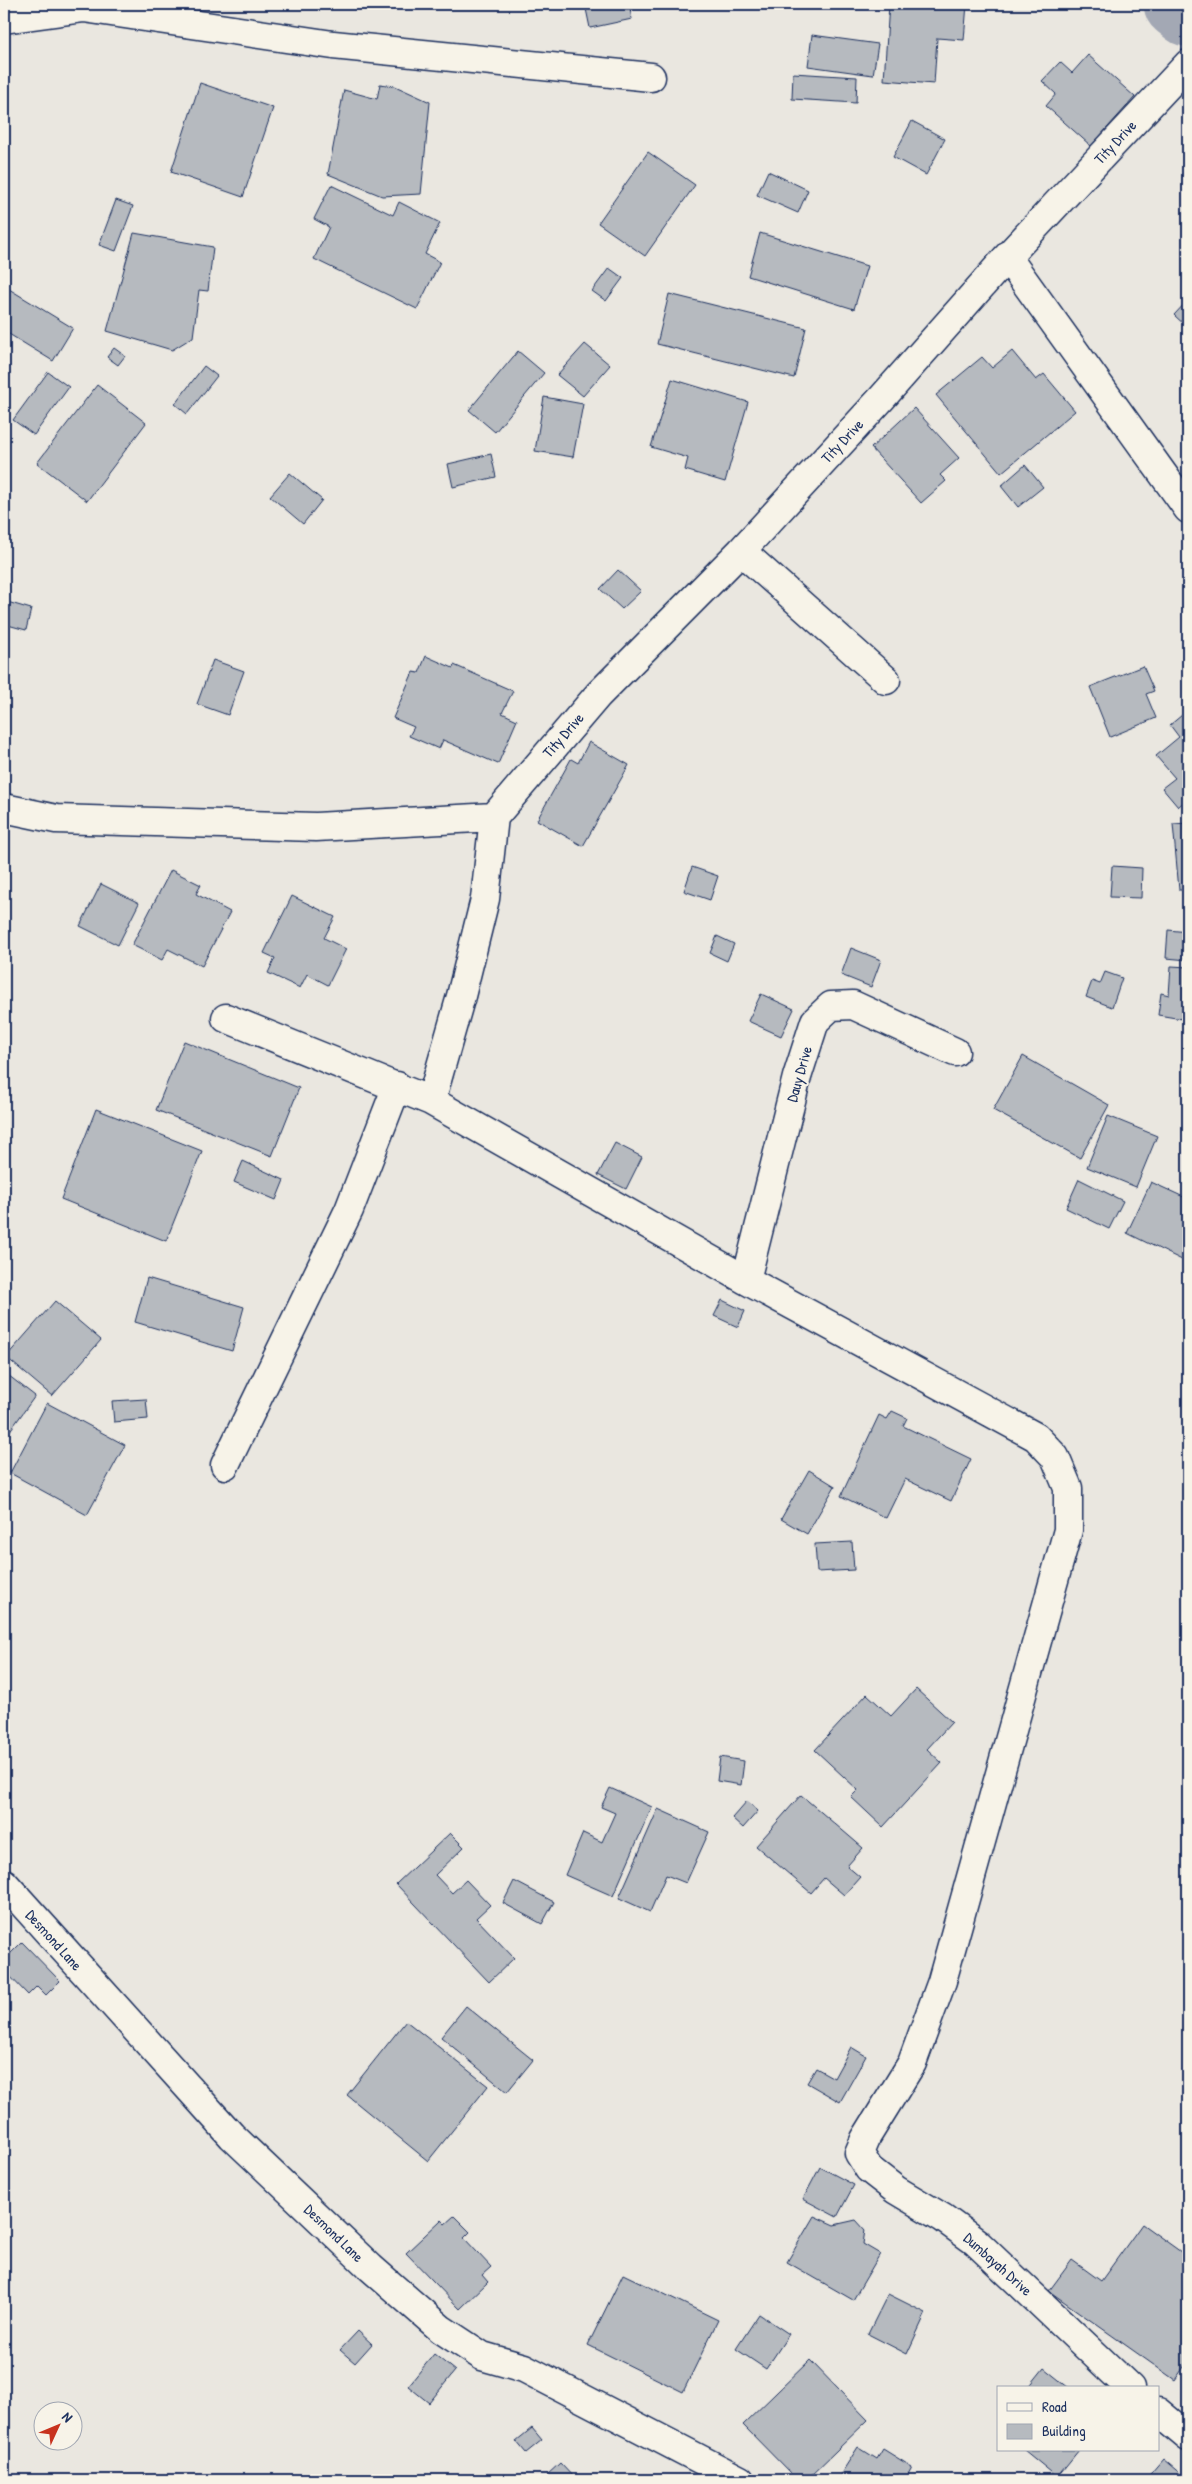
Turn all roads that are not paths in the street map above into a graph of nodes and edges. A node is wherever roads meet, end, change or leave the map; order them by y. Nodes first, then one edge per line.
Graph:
1 (4, 19) edge
2 (1188, 64) edge
3 (652, 77) dead end
4 (1007, 257) junction
5 (1188, 509) edge
6 (741, 551) junction
7 (886, 680) dead end
8 (4, 808) edge
9 (494, 817) junction
10 (226, 1018) dead end
11 (955, 1052) dead end
12 (397, 1086) junction
13 (431, 1101) junction
14 (746, 1280) junction
15 (225, 1465) dead end
16 (4, 1884) edge
17 (1128, 2386) edge
18 (1160, 2414) edge
19 (1188, 2437) edge
20 (740, 2480) edge

1 - 3 street
2 - 4 street, Tity Drive
4 - 5 street
4 - 6 street, Tity Drive
6 - 7 street
6 - 9 street, Tity Drive
8 - 9 street
9 - 13 street
10 - 12 street
11 - 14 street, Dauy Drive
12 - 13 street
12 - 15 street
13 - 14 street
14 - 17 street, Dumbayah Drive
16 - 20 street, Desmond Lane
18 - 19 street

